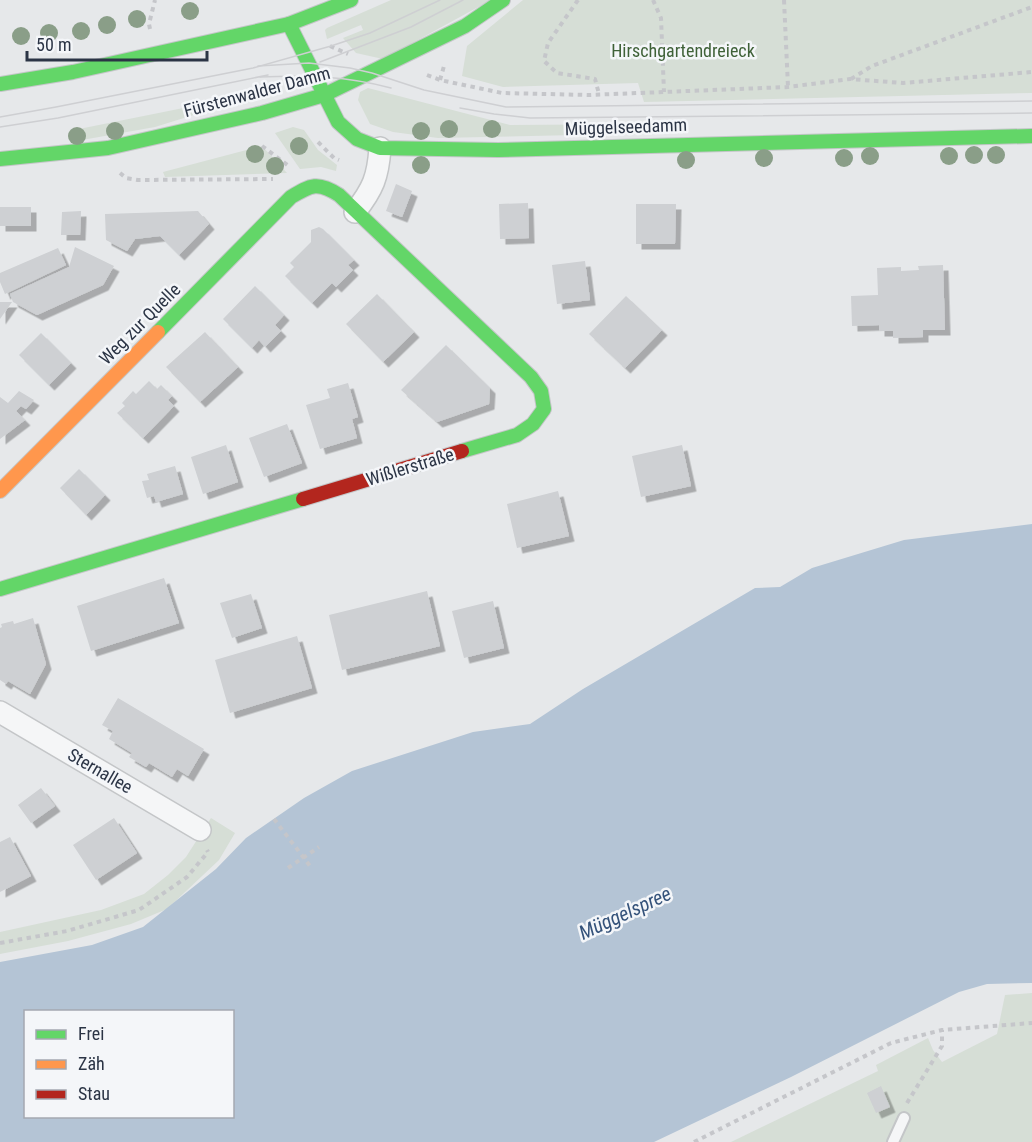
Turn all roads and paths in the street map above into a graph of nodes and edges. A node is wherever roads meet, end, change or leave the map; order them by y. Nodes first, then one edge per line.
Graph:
1 (155, 0) edge
2 (351, 0) edge
3 (503, 0) edge
4 (578, 0) edge
5 (653, 0) edge
6 (784, 0) edge
7 (1032, 7) edge
8 (289, 24) junction
9 (150, 29) dead end
10 (1032, 72) edge
11 (420, 73) dead end
12 (850, 79) junction
13 (0, 84) edge
14 (788, 87) junction
15 (664, 92) junction
16 (599, 94) junction
17 (324, 95) junction
18 (1032, 136) edge
19 (262, 146) dead end
20 (380, 148) junction
21 (0, 159) edge
22 (122, 175) dead end
23 (276, 179) dead end
24 (308, 187) junction
25 (355, 212) junction
26 (0, 491) edge
27 (0, 590) edge
28 (0, 712) edge
29 (274, 819) dead end
30 (200, 830) joint
31 (320, 847) dead end
32 (303, 857) junction
33 (310, 866) dead end
34 (288, 868) dead end
35 (0, 943) edge
36 (1032, 1023) edge
37 (942, 1030) junction
38 (904, 1118) joint
39 (694, 1142) edge
40 (893, 1142) edge

1 - 9 path
2 - 8 main road
3 - 17 main road, Fürstenwalder Damm
4 - 16 path
5 - 15 path
6 - 14 path
7 - 12 path
8 - 13 main road
8 - 17 main road, Müggelseedamm
10 - 12 path
11 - 16 path
12 - 14 path
14 - 15 path
15 - 16 path
17 - 20 main road, Müggelseedamm
17 - 21 main road, Fürstenwalder Damm
18 - 20 main road, Müggelseedamm
19 - 24 path
20 - 25 street
22 - 23 path
24 - 25 main road, Wißlerstraße
24 - 26 main road, Weg zur Quelle
25 - 27 main road, Wißlerstraße
28 - 30 street, Sternallee
29 - 32 path
30 - 35 path
31 - 32 path
32 - 33 path
32 - 34 path
36 - 37 path
37 - 38 path
37 - 39 path
38 - 40 lane

